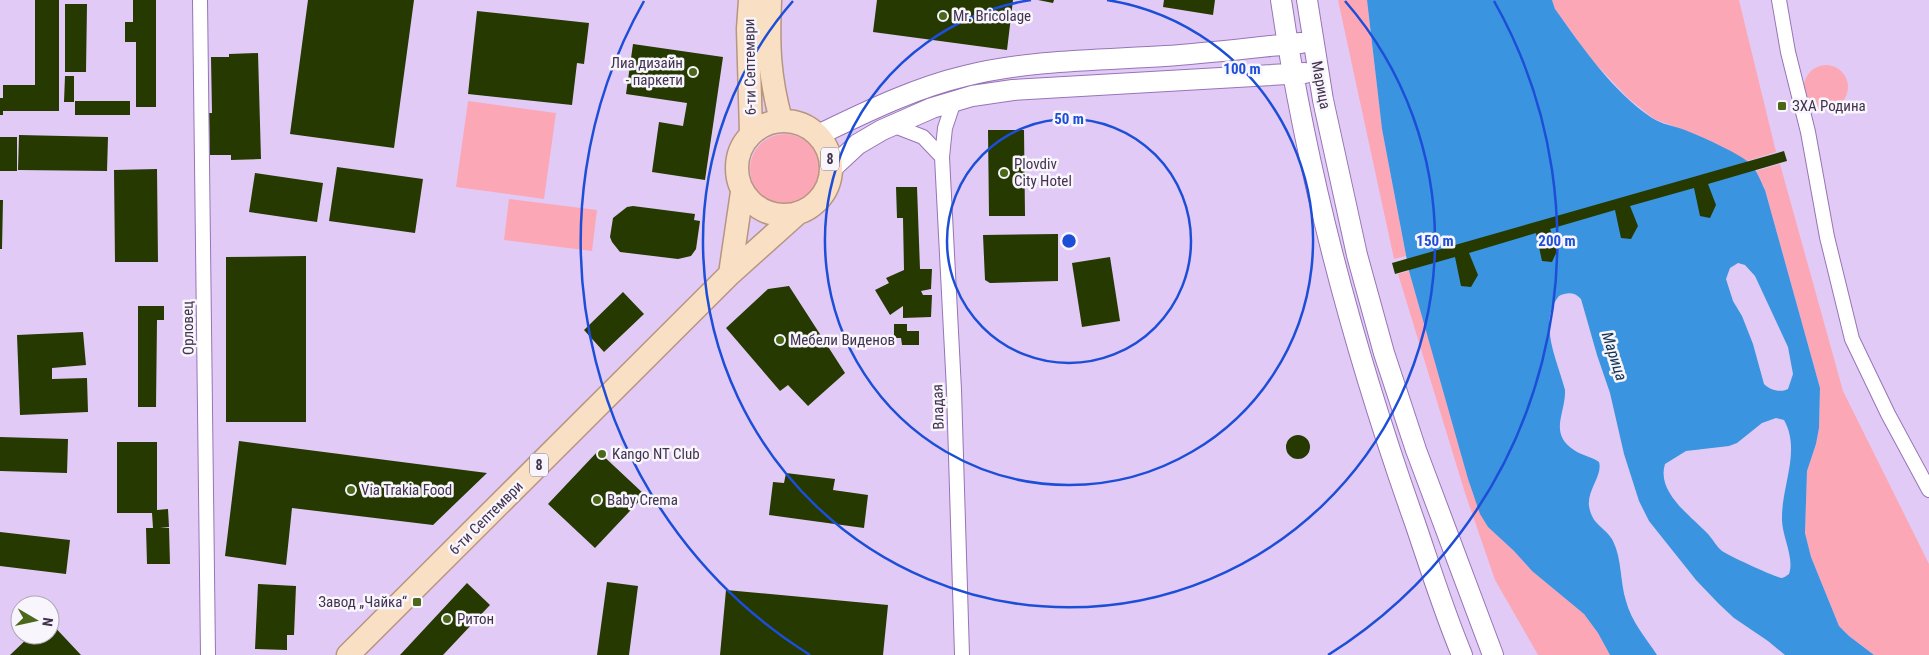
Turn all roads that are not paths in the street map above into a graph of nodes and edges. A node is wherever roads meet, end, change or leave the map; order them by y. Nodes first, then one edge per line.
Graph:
1 (200, 0) edge
2 (750, 0) edge
3 (770, 0) edge
4 (1281, 0) edge
5 (1307, 0) edge
6 (1779, 0) edge
7 (1313, 42) junction
8 (1288, 44) junction
9 (1317, 72) junction
10 (1292, 74) junction
11 (954, 101) junction
12 (781, 120) junction
13 (892, 125) junction
14 (751, 133) junction
15 (818, 135) junction
16 (942, 157) junction
17 (831, 169) junction
18 (742, 192) junction
19 (798, 213) junction
20 (730, 274) junction
21 (1929, 490) edge
22 (208, 655) edge
23 (348, 655) edge
24 (962, 655) edge
25 (1462, 655) edge
26 (1492, 655) edge

1 - 22 street, Орловец
2 - 14 main road, 6-ти Септември
3 - 12 main road, 6-ти Септември
4 - 8 street, Марица
5 - 7 street, Марица
6 - 21 street
7 - 8 street
7 - 9 street, Марица
8 - 10 street, Марица
8 - 15 street
9 - 10 street
9 - 26 street, Марица
10 - 11 street
10 - 25 street, Марица
11 - 13 street
11 - 16 street, Владая
12 - 14 main road
12 - 15 main road, 8
13 - 16 street
13 - 17 street
14 - 18 main road
15 - 17 main road, 8
16 - 24 street, Владая
17 - 19 main road, 8
18 - 19 main road
18 - 20 main road
19 - 20 main road, 6-ти Септември / 8
20 - 23 main road, 6-ти Септември / 8

